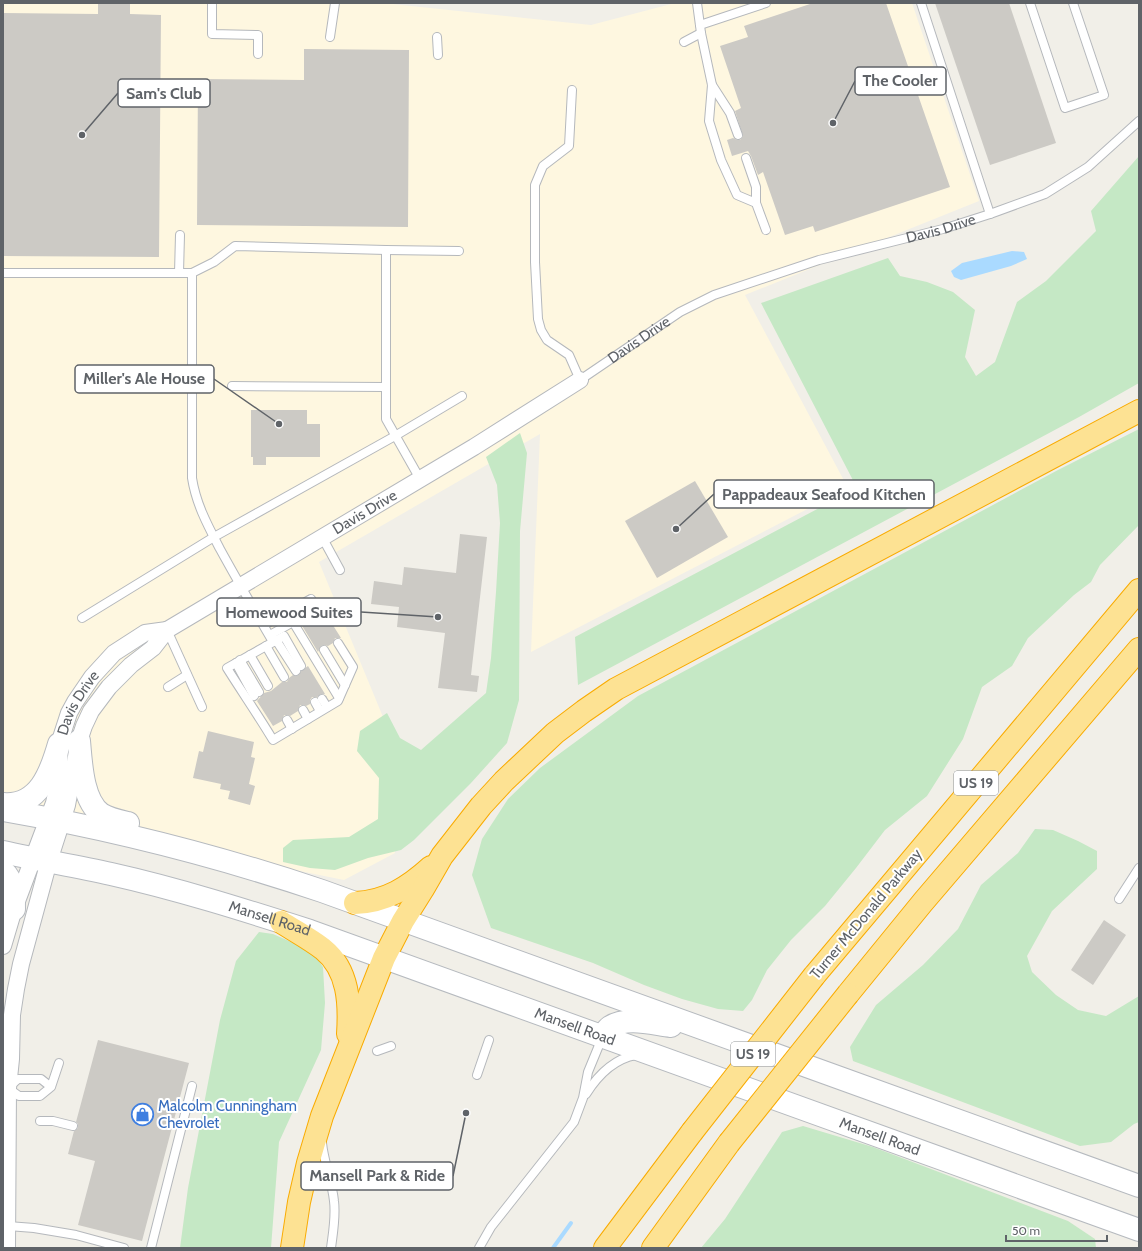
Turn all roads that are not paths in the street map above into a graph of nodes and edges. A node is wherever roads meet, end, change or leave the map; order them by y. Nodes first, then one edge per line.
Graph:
1 (212, 3) edge
2 (335, 3) edge
3 (697, 3) edge
4 (766, 3) edge
5 (921, 3) edge
6 (1030, 3) edge
7 (1073, 3) edge
8 (700, 29) junction
9 (330, 37) dead end
10 (437, 37) dead end
11 (684, 42) dead end
12 (258, 54) dead end
13 (438, 55) dead end
14 (712, 85) junction
15 (572, 90) dead end
16 (1139, 121) edge
17 (738, 135) dead end
18 (746, 158) dead end
19 (756, 203) junction
20 (990, 214) junction
21 (766, 230) dead end
22 (180, 235) dead end
23 (386, 250) junction
24 (459, 250) dead end
25 (3, 273) edge
26 (179, 273) junction
27 (192, 273) junction
28 (580, 380) junction
29 (232, 386) dead end
30 (386, 387) junction
31 (462, 396) dead end
32 (1139, 411) edge
33 (395, 436) junction
34 (420, 479) junction
35 (214, 538) junction
36 (322, 538) junction
37 (340, 570) dead end
38 (240, 586) junction
39 (1139, 590) edge
40 (297, 607) junction
41 (318, 610) dead end
42 (82, 618) dead end
43 (305, 620) dead end
44 (264, 625) junction
45 (167, 630) junction
46 (274, 640) junction
47 (338, 643) dead end
48 (1139, 649) edge
49 (324, 650) dead end
50 (250, 655) junction
51 (238, 662) junction
52 (299, 669) dead end
53 (187, 675) junction
54 (92, 677) junction
55 (284, 677) dead end
56 (345, 685) junction
57 (268, 686) dead end
58 (109, 687) junction
59 (168, 687) dead end
60 (257, 694) dead end
61 (339, 698) junction
62 (318, 700) dead end
63 (202, 707) dead end
64 (324, 709) junction
65 (303, 710) dead end
66 (308, 719) junction
67 (287, 720) dead end
68 (277, 727) dead end
69 (292, 728) junction
70 (281, 735) junction
71 (69, 742) junction
72 (3, 804) edge
73 (3, 810) edge
74 (55, 820) junction
75 (3, 852) edge
76 (205, 855) junction
77 (442, 856) junction
78 (41, 860) junction
79 (1139, 868) edge
80 (3, 871) edge
81 (1119, 899) dead end
82 (356, 903) junction
83 (14, 909) junction
84 (403, 921) junction
85 (282, 922) junction
86 (3, 946) edge
87 (384, 958) junction
88 (712, 1032) junction
89 (602, 1037) junction
90 (489, 1040) dead end
91 (391, 1046) dead end
92 (377, 1051) dead end
93 (348, 1052) junction
94 (653, 1055) junction
95 (59, 1063) dead end
96 (477, 1075) dead end
97 (192, 1086) dead end
98 (51, 1087) junction
99 (8, 1088) junction
100 (583, 1098) junction
101 (322, 1116) junction
102 (40, 1121) dead end
103 (72, 1126) dead end
104 (1139, 1186) edge
105 (8, 1226) junction
106 (1139, 1230) edge
107 (8, 1248) edge
108 (124, 1248) edge
109 (151, 1248) edge
110 (292, 1248) edge
111 (331, 1248) edge
112 (479, 1248) edge
113 (605, 1248) edge
114 (653, 1248) edge

1 - 12 lane
2 - 9 lane
3 - 8 lane
4 - 8 lane
5 - 20 lane
6 - 7 lane
8 - 11 lane
8 - 14 lane
10 - 13 lane
14 - 17 lane
14 - 19 lane
15 - 28 lane
16 - 20 lane, Davis Drive
18 - 19 lane
19 - 21 lane
20 - 28 lane, Davis Drive
22 - 26 lane
23 - 24 lane
23 - 27 lane
23 - 30 lane
25 - 26 lane
26 - 27 lane
27 - 35 lane
28 - 34 street, Davis Drive
29 - 30 lane
30 - 33 lane
31 - 33 lane
32 - 77 highway
33 - 34 lane
33 - 35 lane
34 - 36 street, Davis Drive
35 - 38 lane
35 - 42 lane
36 - 37 lane
36 - 38 street, Davis Drive
38 - 44 lane
38 - 45 street, Davis Drive
39 - 113 highway, Turner McDonald Parkway / US 19, bridge
40 - 41 lane
40 - 43 lane
40 - 44 lane
44 - 46 lane
45 - 53 lane
45 - 54 street, Davis Drive
45 - 58 street, Davis Drive
46 - 50 lane
46 - 52 lane
46 - 55 lane
46 - 61 lane
47 - 56 lane
48 - 114 highway, US 19, bridge
49 - 56 lane
50 - 51 lane
50 - 57 lane
51 - 60 lane
51 - 70 lane
53 - 59 lane
53 - 63 lane
54 - 58 street
54 - 71 street, Davis Drive
56 - 61 lane
58 - 71 street, Davis Drive
61 - 64 lane
62 - 64 lane
64 - 66 lane
65 - 66 lane
66 - 69 lane
67 - 69 lane
68 - 70 lane
69 - 70 lane
71 - 72 main road
71 - 74 street, Davis Drive
71 - 76 main road
73 - 74 main road
74 - 76 main road
74 - 78 street, Davis Drive
75 - 78 main road, Mansell Road
76 - 82 main road
77 - 82 highway
77 - 84 highway
78 - 83 street
78 - 85 main road, Mansell Road
78 - 99 street
79 - 81 lane
80 - 83 main road
82 - 84 main road
83 - 86 street
84 - 87 highway
84 - 88 main road
85 - 87 main road, Mansell Road
85 - 93 highway
87 - 89 main road, Mansell Road
87 - 93 highway
88 - 89 main road
88 - 104 main road
89 - 94 main road, Mansell Road
89 - 100 lane
90 - 96 lane
91 - 92 lane
93 - 101 highway
94 - 100 lane
94 - 106 main road, Mansell Road
95 - 98 lane
97 - 109 lane
98 - 99 lane
98 - 99 lane
99 - 105 street
100 - 112 lane
101 - 110 highway
101 - 111 lane
102 - 103 lane
105 - 107 street
105 - 108 lane

